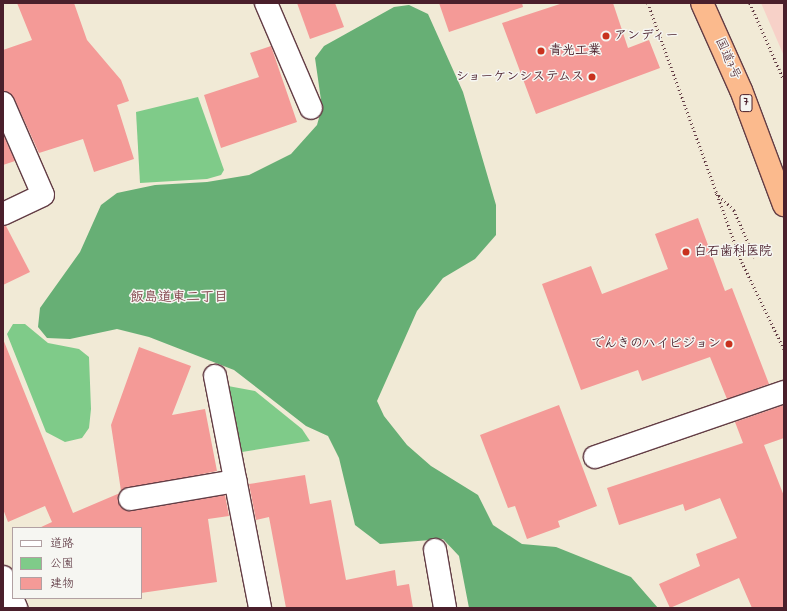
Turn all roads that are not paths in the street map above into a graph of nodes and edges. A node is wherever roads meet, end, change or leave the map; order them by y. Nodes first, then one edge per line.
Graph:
1 (266, 3) edge
2 (702, 3) edge
3 (3, 103) edge
4 (311, 108) dead end
5 (784, 206) edge
6 (3, 214) edge
7 (215, 376) dead end
8 (784, 392) edge
9 (595, 457) dead end
10 (235, 481) junction
11 (130, 499) dead end
12 (435, 550) dead end
13 (3, 577) edge
14 (11, 606) edge
15 (260, 608) edge
16 (445, 608) edge

1 - 4 street
2 - 5 highway, 国道7号 / 7
3 - 6 street
7 - 10 street
8 - 9 street
10 - 11 street
10 - 15 street
12 - 16 street
13 - 14 street

